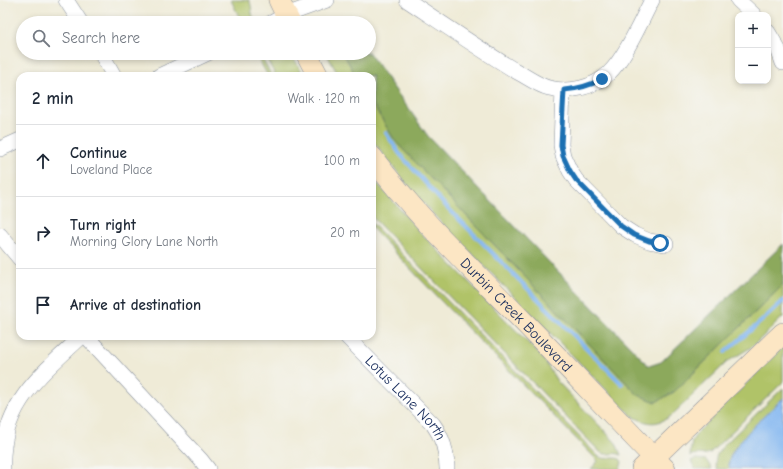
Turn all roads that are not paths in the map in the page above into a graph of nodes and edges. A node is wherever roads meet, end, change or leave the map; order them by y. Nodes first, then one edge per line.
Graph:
1 (66, 0) edge
2 (327, 0) edge
3 (408, 0) edge
4 (652, 0) edge
5 (738, 0) edge
6 (751, 12) edge
7 (282, 15) edge
8 (76, 16) edge
9 (771, 37) edge
10 (105, 60) edge
11 (193, 60) edge
12 (310, 60) edge
13 (783, 63) edge
14 (112, 72) edge
15 (168, 72) edge
16 (316, 72) edge
17 (564, 90) junction
18 (16, 142) edge
19 (0, 149) edge
20 (376, 163) edge
21 (0, 235) edge
22 (666, 244) dead end
23 (16, 254) edge
24 (783, 333) edge
25 (78, 340) edge
26 (90, 340) edge
27 (350, 340) edge
28 (653, 465) edge
29 (447, 468) dead end
30 (3, 469) edge
31 (208, 469) edge

1 - 8 street
2 - 7 street
3 - 17 street
4 - 17 street
5 - 6 street
9 - 13 street
10 - 14 street
11 - 15 street
12 - 16 street
17 - 22 street
18 - 19 street
20 - 28 street, Durbin Creek Boulevard
21 - 23 street
24 - 28 street
25 - 30 street
26 - 31 street
27 - 29 street, Lotus Lane North

